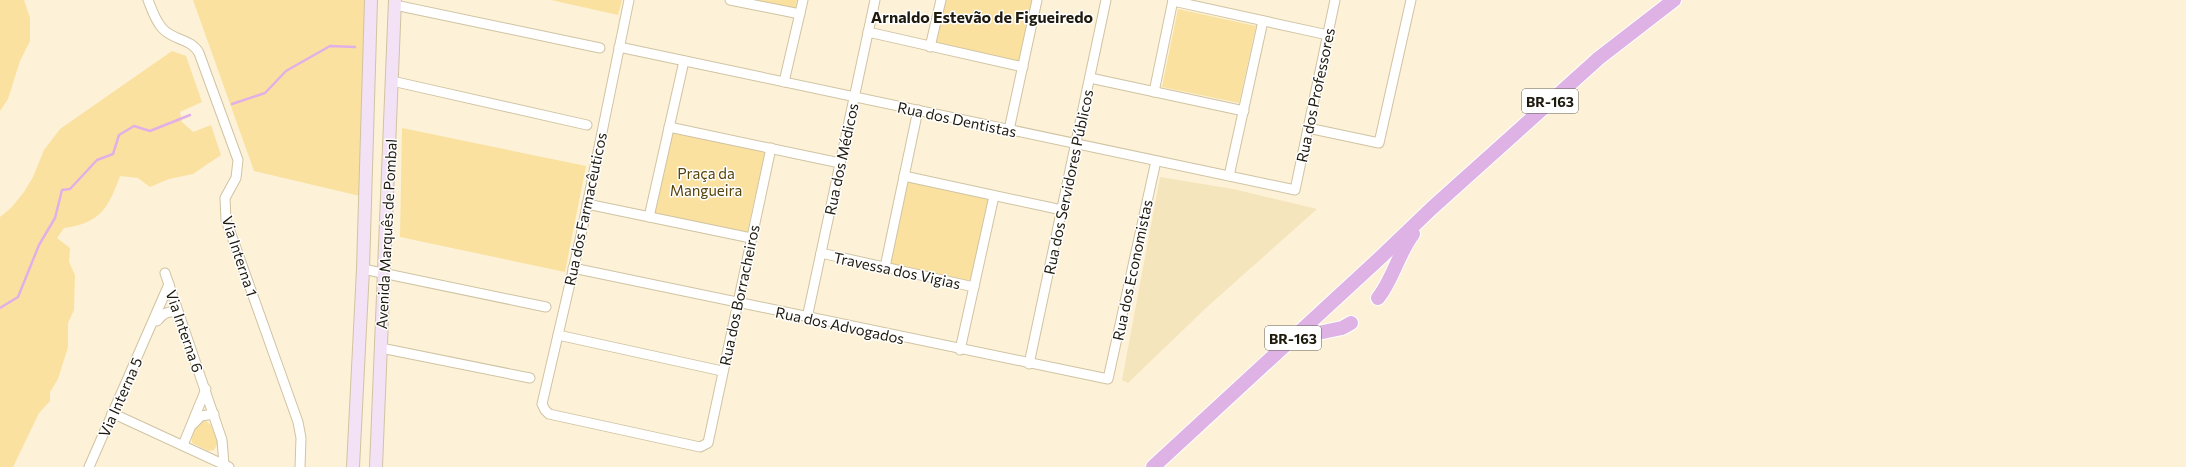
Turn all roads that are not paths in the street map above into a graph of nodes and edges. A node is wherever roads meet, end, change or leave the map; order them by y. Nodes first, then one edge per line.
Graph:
1 (148, 0) edge
2 (371, 0) edge
3 (629, 0) edge
4 (730, 0) edge
5 (803, 0) edge
6 (875, 0) edge
7 (941, 0) edge
8 (1037, 0) edge
9 (1106, 0) edge
10 (1336, 0) edge
11 (1410, 0) edge
12 (1674, 0) edge
13 (1173, 1) edge
14 (395, 2) edge
15 (800, 14) junction
16 (1264, 21) junction
17 (868, 32) junction
18 (1328, 35) junction
19 (619, 47) junction
20 (930, 47) junction
21 (600, 48) dead end
22 (684, 61) junction
23 (1023, 67) junction
24 (1090, 78) junction
25 (392, 81) junction
26 (784, 82) junction
27 (1154, 92) junction
28 (854, 97) junction
29 (918, 110) junction
30 (1244, 111) junction
31 (587, 125) dead end
32 (669, 127) junction
33 (1308, 128) junction
34 (1009, 130) junction
35 (1076, 144) junction
36 (771, 148) junction
37 (1156, 161) junction
38 (840, 162) junction
39 (904, 176) junction
40 (1229, 176) junction
41 (1295, 190) joint
42 (994, 196) junction
43 (587, 204) junction
44 (1432, 208) junction
45 (1062, 210) junction
46 (649, 217) junction
47 (751, 238) junction
48 (821, 253) junction
49 (885, 267) junction
50 (573, 268) junction
51 (363, 269) junction
52 (165, 273) dead end
53 (384, 273) junction
54 (169, 284) junction
55 (974, 287) junction
56 (1378, 298) dead end
57 (737, 302) junction
58 (546, 307) dead end
59 (178, 313) junction
60 (807, 318) junction
61 (1351, 323) dead end
62 (152, 327) junction
63 (558, 335) junction
64 (1294, 338) junction
65 (381, 348) junction
66 (960, 350) junction
67 (1029, 364) junction
68 (722, 371) junction
69 (530, 378) dead end
70 (1108, 379) joint
71 (206, 389) junction
72 (112, 413) junction
73 (214, 414) junction
74 (355, 419) junction
75 (377, 421) junction
76 (191, 426) junction
77 (708, 443) joint
78 (183, 445) junction
79 (227, 466) edge
80 (88, 467) edge
81 (300, 467) edge
82 (353, 467) edge
83 (376, 467) edge
84 (1153, 467) edge

1 - 81 street, Via Interna 1
2 - 51 main road, Avenida Marquês de Pombal
3 - 19 street, Rua dos Farmacêuticos
4 - 15 street
5 - 15 street
6 - 17 street, Rua dos Médicos
7 - 20 street
8 - 23 street
9 - 24 street, Rua dos Servidores Públicos
10 - 18 street, Rua dos Professores
11 - 33 street
12 - 44 highway, BR-163
13 - 16 street
13 - 27 street
14 - 21 street
14 - 25 main road, Avenida Marquês de Pombal
15 - 26 street
16 - 18 street
16 - 30 street
17 - 20 street
17 - 28 street, Rua dos Médicos
18 - 33 street, Rua dos Professores
19 - 22 street, Rua dos Dentistas
19 - 43 street, Rua dos Farmacêuticos
20 - 23 street
22 - 26 street, Rua dos Dentistas
22 - 32 street
23 - 34 street
24 - 27 street
24 - 35 street, Rua dos Servidores Públicos
25 - 31 street
25 - 53 main road, Avenida Marquês de Pombal
26 - 28 street, Rua dos Dentistas
27 - 30 street
28 - 29 street, Rua dos Dentistas
28 - 38 street, Rua dos Médicos
29 - 34 street, Rua dos Dentistas
29 - 39 street
30 - 40 street
32 - 36 street
32 - 46 street
33 - 41 street, Rua dos Professores
34 - 35 street, Rua dos Dentistas
35 - 37 street, Rua dos Dentistas
35 - 45 street, Rua dos Servidores Públicos
36 - 38 street
36 - 47 street, Rua dos Borracheiros
37 - 40 street, Rua dos Dentistas
37 - 70 street, Rua dos Economistas
38 - 48 street, Rua dos Médicos
39 - 42 street
39 - 49 street
40 - 41 street, Rua dos Dentistas
42 - 45 street
42 - 55 street
43 - 46 street
43 - 50 street, Rua dos Farmacêuticos
44 - 56 highway
44 - 64 highway, BR-163
45 - 67 street, Rua dos Servidores Públicos
46 - 47 street
47 - 57 street, Rua dos Borracheiros
48 - 49 street, Travessa dos Vigias
48 - 60 street, Rua dos Médicos
49 - 55 street, Travessa dos Vigias
50 - 57 street, Rua dos Advogados
50 - 63 street, Rua dos Farmacêuticos
51 - 53 street
51 - 74 main road, Avenida Marquês de Pombal
52 - 54 street, Via Interna 6
53 - 58 street
53 - 65 main road, Avenida Marquês de Pombal
54 - 59 street, Via Interna 6
54 - 62 street, Via Interna 5
55 - 66 street
57 - 60 street, Rua dos Advogados
57 - 68 street, Rua dos Borracheiros
59 - 62 street, Via Interna 5
59 - 71 street, Via Interna 6
60 - 66 street, Rua dos Advogados
61 - 64 highway
62 - 72 street, Via Interna 5
63 - 68 street
63 - 77 street, Rua dos Farmacêuticos
64 - 84 highway, BR-163
65 - 69 street
65 - 75 main road, Avenida Marquês de Pombal
66 - 67 street, Rua dos Advogados
67 - 70 street, Rua dos Advogados
68 - 77 street, Rua dos Borracheiros
71 - 73 street, Via Interna 6
71 - 76 street, Via Interna 6
72 - 78 street
72 - 80 street, Via Interna 5
73 - 76 street
73 - 79 street, Via Interna 6
74 - 75 main road
74 - 82 main road, Avenida Marquês de Pombal
75 - 83 main road, Avenida Marquês de Pombal
76 - 78 street, Via Interna 6
78 - 79 street

